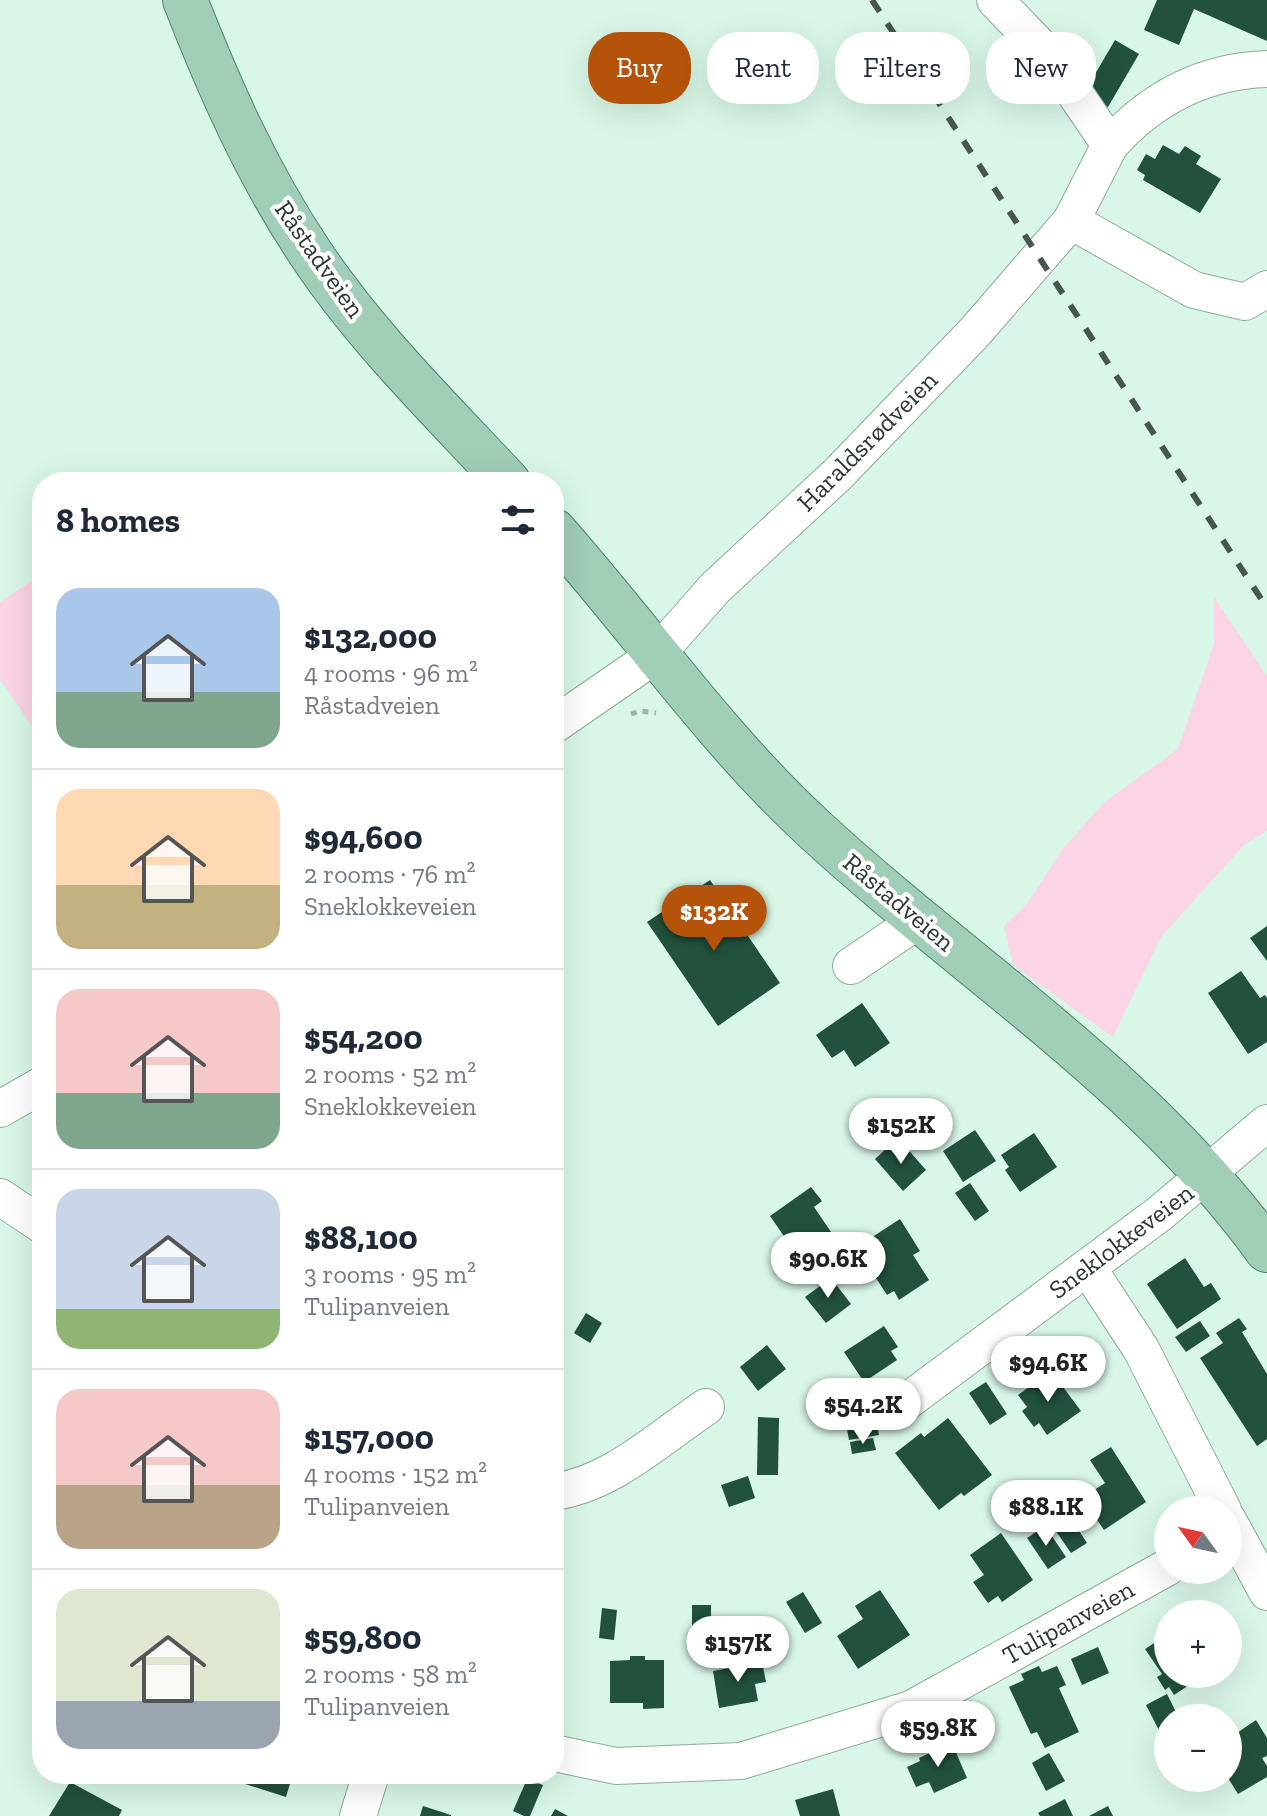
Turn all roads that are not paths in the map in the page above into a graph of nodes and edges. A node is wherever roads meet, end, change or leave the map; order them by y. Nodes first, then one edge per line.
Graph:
1 (185, 0) edge
2 (995, 0) edge
3 (1267, 69) edge
4 (1110, 145) junction
5 (1071, 221) junction
6 (1267, 289) edge
7 (499, 472) edge
8 (564, 543) edge
9 (657, 654) junction
10 (564, 718) edge
11 (920, 919) junction
12 (851, 966) dead end
13 (32, 1091) edge
14 (0, 1109) edge
15 (1267, 1123) edge
16 (1206, 1176) junction
17 (0, 1197) edge
18 (32, 1218) edge
19 (1267, 1250) edge
20 (1088, 1268) junction
21 (706, 1407) dead end
22 (894, 1411) dead end
23 (564, 1489) edge
24 (1214, 1496) edge
25 (1242, 1548) edge
26 (1154, 1575) edge
27 (1267, 1592) edge
28 (564, 1755) edge
29 (368, 1784) edge
30 (358, 1816) edge

1 - 7 main road, Råstadveien
2 - 4 street
3 - 4 street, Haraldsrødveien
4 - 5 street, Haraldsrødveien
5 - 6 street
5 - 9 street, Haraldsrødveien
8 - 9 main road, Råstadveien
9 - 10 street, Haraldsrødveien
9 - 11 main road, Råstadveien
11 - 12 street
11 - 16 main road, Råstadveien
13 - 14 street
15 - 16 street, Sneklokkeveien
16 - 19 main road, Råstadveien
16 - 20 street, Sneklokkeveien
17 - 18 street
20 - 22 street, Sneklokkeveien
20 - 24 street
21 - 23 street
25 - 27 street
26 - 28 street, Tulipanveien
29 - 30 street

